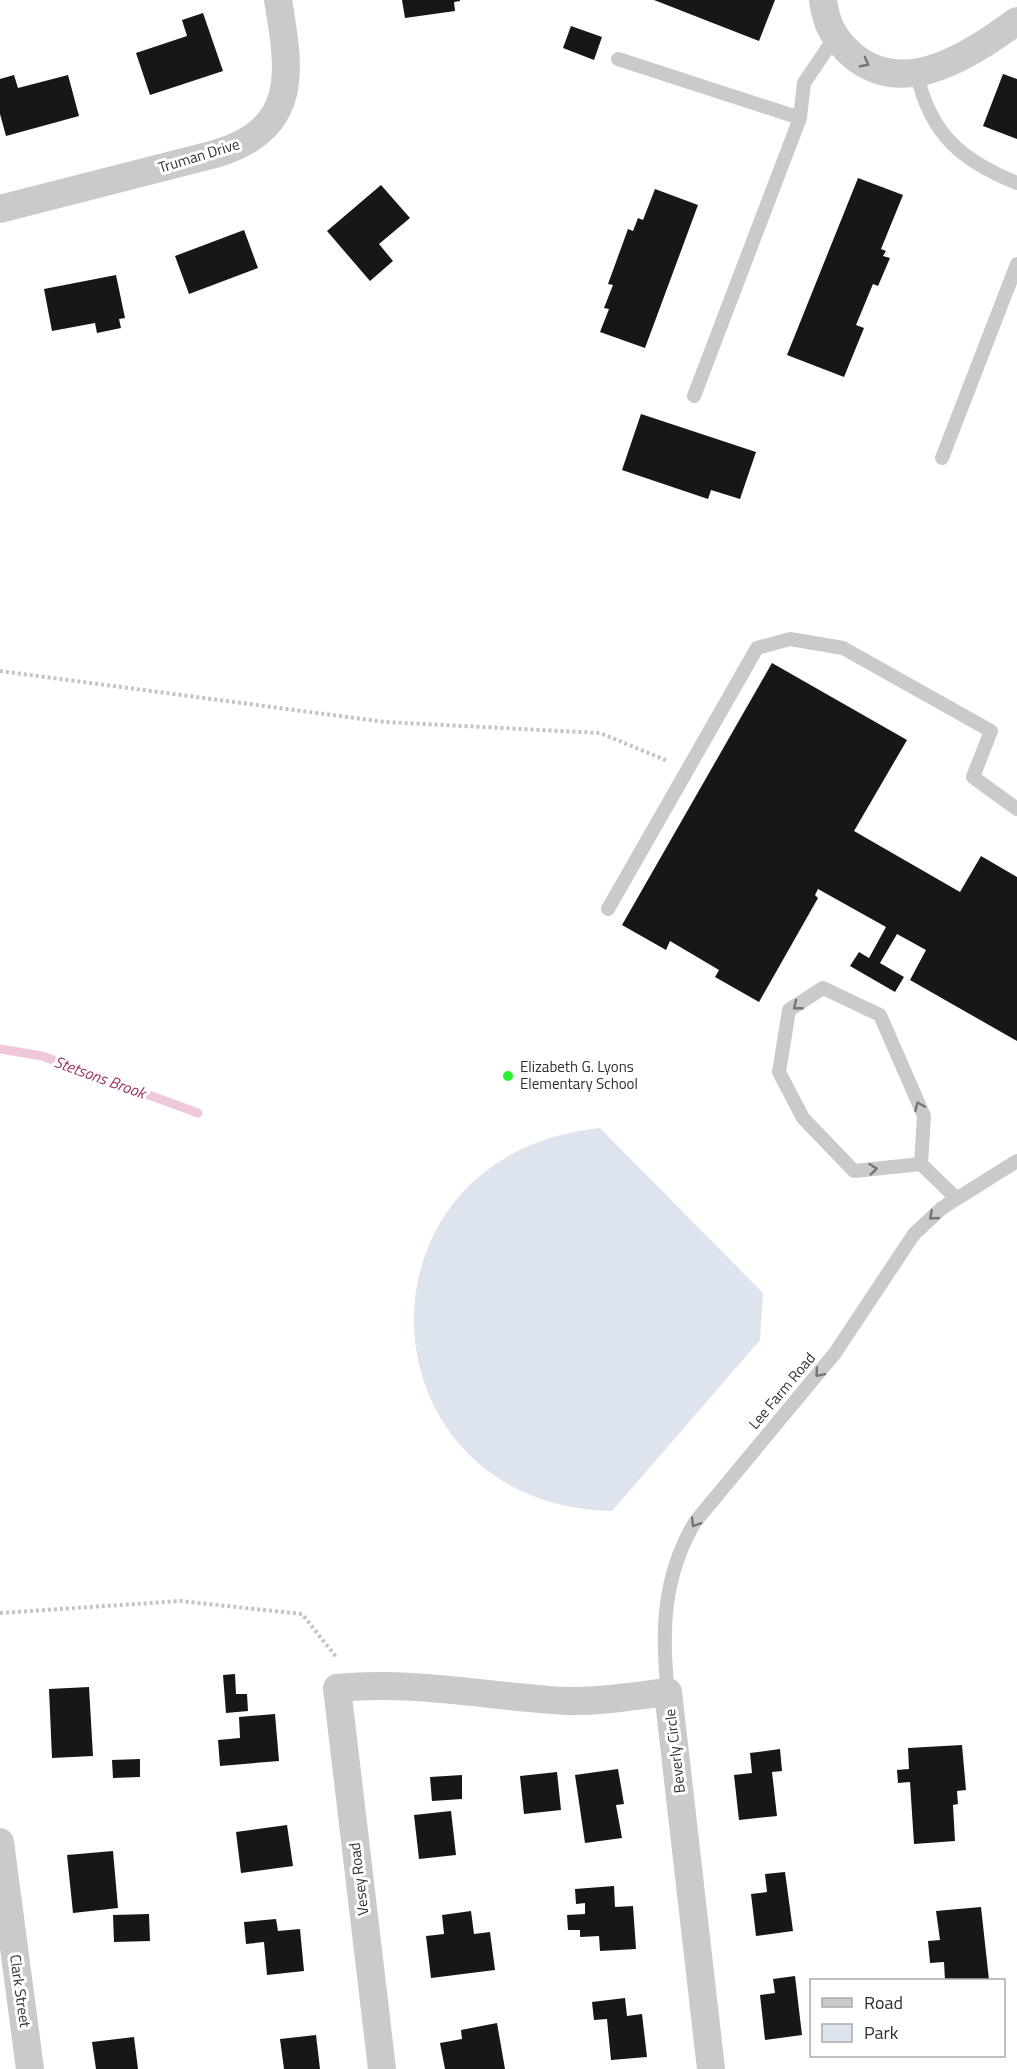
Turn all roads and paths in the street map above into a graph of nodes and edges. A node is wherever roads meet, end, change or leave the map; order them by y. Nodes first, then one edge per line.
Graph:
1 (278, 0) edge
2 (823, 0) edge
3 (1017, 21) edge
4 (835, 37) junction
5 (618, 58) dead end
6 (917, 74) junction
7 (800, 118) junction
8 (1017, 183) edge
9 (0, 209) edge
10 (1017, 264) edge
11 (694, 396) dead end
12 (942, 458) dead end
13 (0, 671) edge
14 (688, 769) junction
15 (1017, 809) edge
16 (608, 909) dead end
17 (1017, 1161) edge
18 (921, 1164) junction
19 (956, 1198) junction
20 (0, 1613) edge
21 (348, 1687) junction
22 (668, 1692) junction
23 (0, 1842) edge
24 (30, 2069) edge
25 (382, 2069) edge
26 (711, 2069) edge

1 - 9 street, Truman Drive
2 - 4 street
3 - 6 street
4 -> 6 street
4 - 7 lane
5 - 7 lane
6 - 8 lane
7 - 11 lane
10 - 12 lane
13 - 14 path
14 - 15 lane
14 - 16 lane
17 - 19 lane, Lee Farm Road
18 -> 18 lane
18 - 19 lane
19 -> 22 lane, Lee Farm Road
20 - 21 path
21 - 22 street, Beverly Circle
21 - 25 street, Vesey Road
22 - 26 street, Beverly Circle
23 - 24 street, Clark Street

